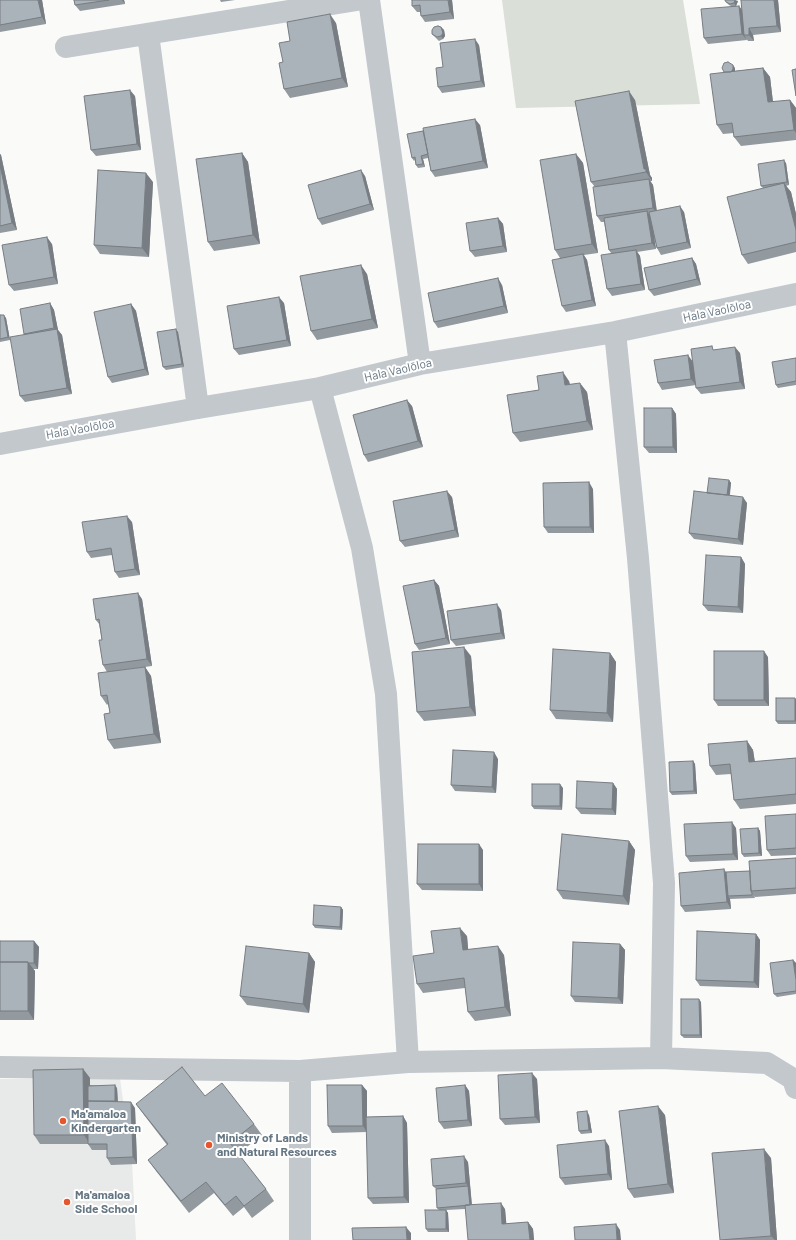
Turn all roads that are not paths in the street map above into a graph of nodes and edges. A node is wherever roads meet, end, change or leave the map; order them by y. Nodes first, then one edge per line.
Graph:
1 (357, 0) edge
2 (369, 0) edge
3 (148, 34) junction
4 (66, 47) dead end
5 (796, 294) edge
6 (615, 332) junction
7 (420, 364) junction
8 (320, 388) junction
9 (198, 408) junction
10 (0, 444) edge
11 (661, 1058) junction
12 (408, 1062) junction
13 (0, 1067) edge
14 (300, 1071) junction
15 (796, 1088) edge
16 (300, 1240) edge

1 - 3 street
2 - 7 street
3 - 4 street
3 - 9 street
5 - 6 street, Hala Vaolōloa
6 - 7 street, Hala Vaolōloa
6 - 11 street
7 - 8 street, Hala Vaolōloa
8 - 9 street, Hala Vaolōloa
8 - 12 street
9 - 10 street, Hala Vaolōloa
11 - 12 street
11 - 15 street
12 - 14 street
13 - 14 street
14 - 16 street

